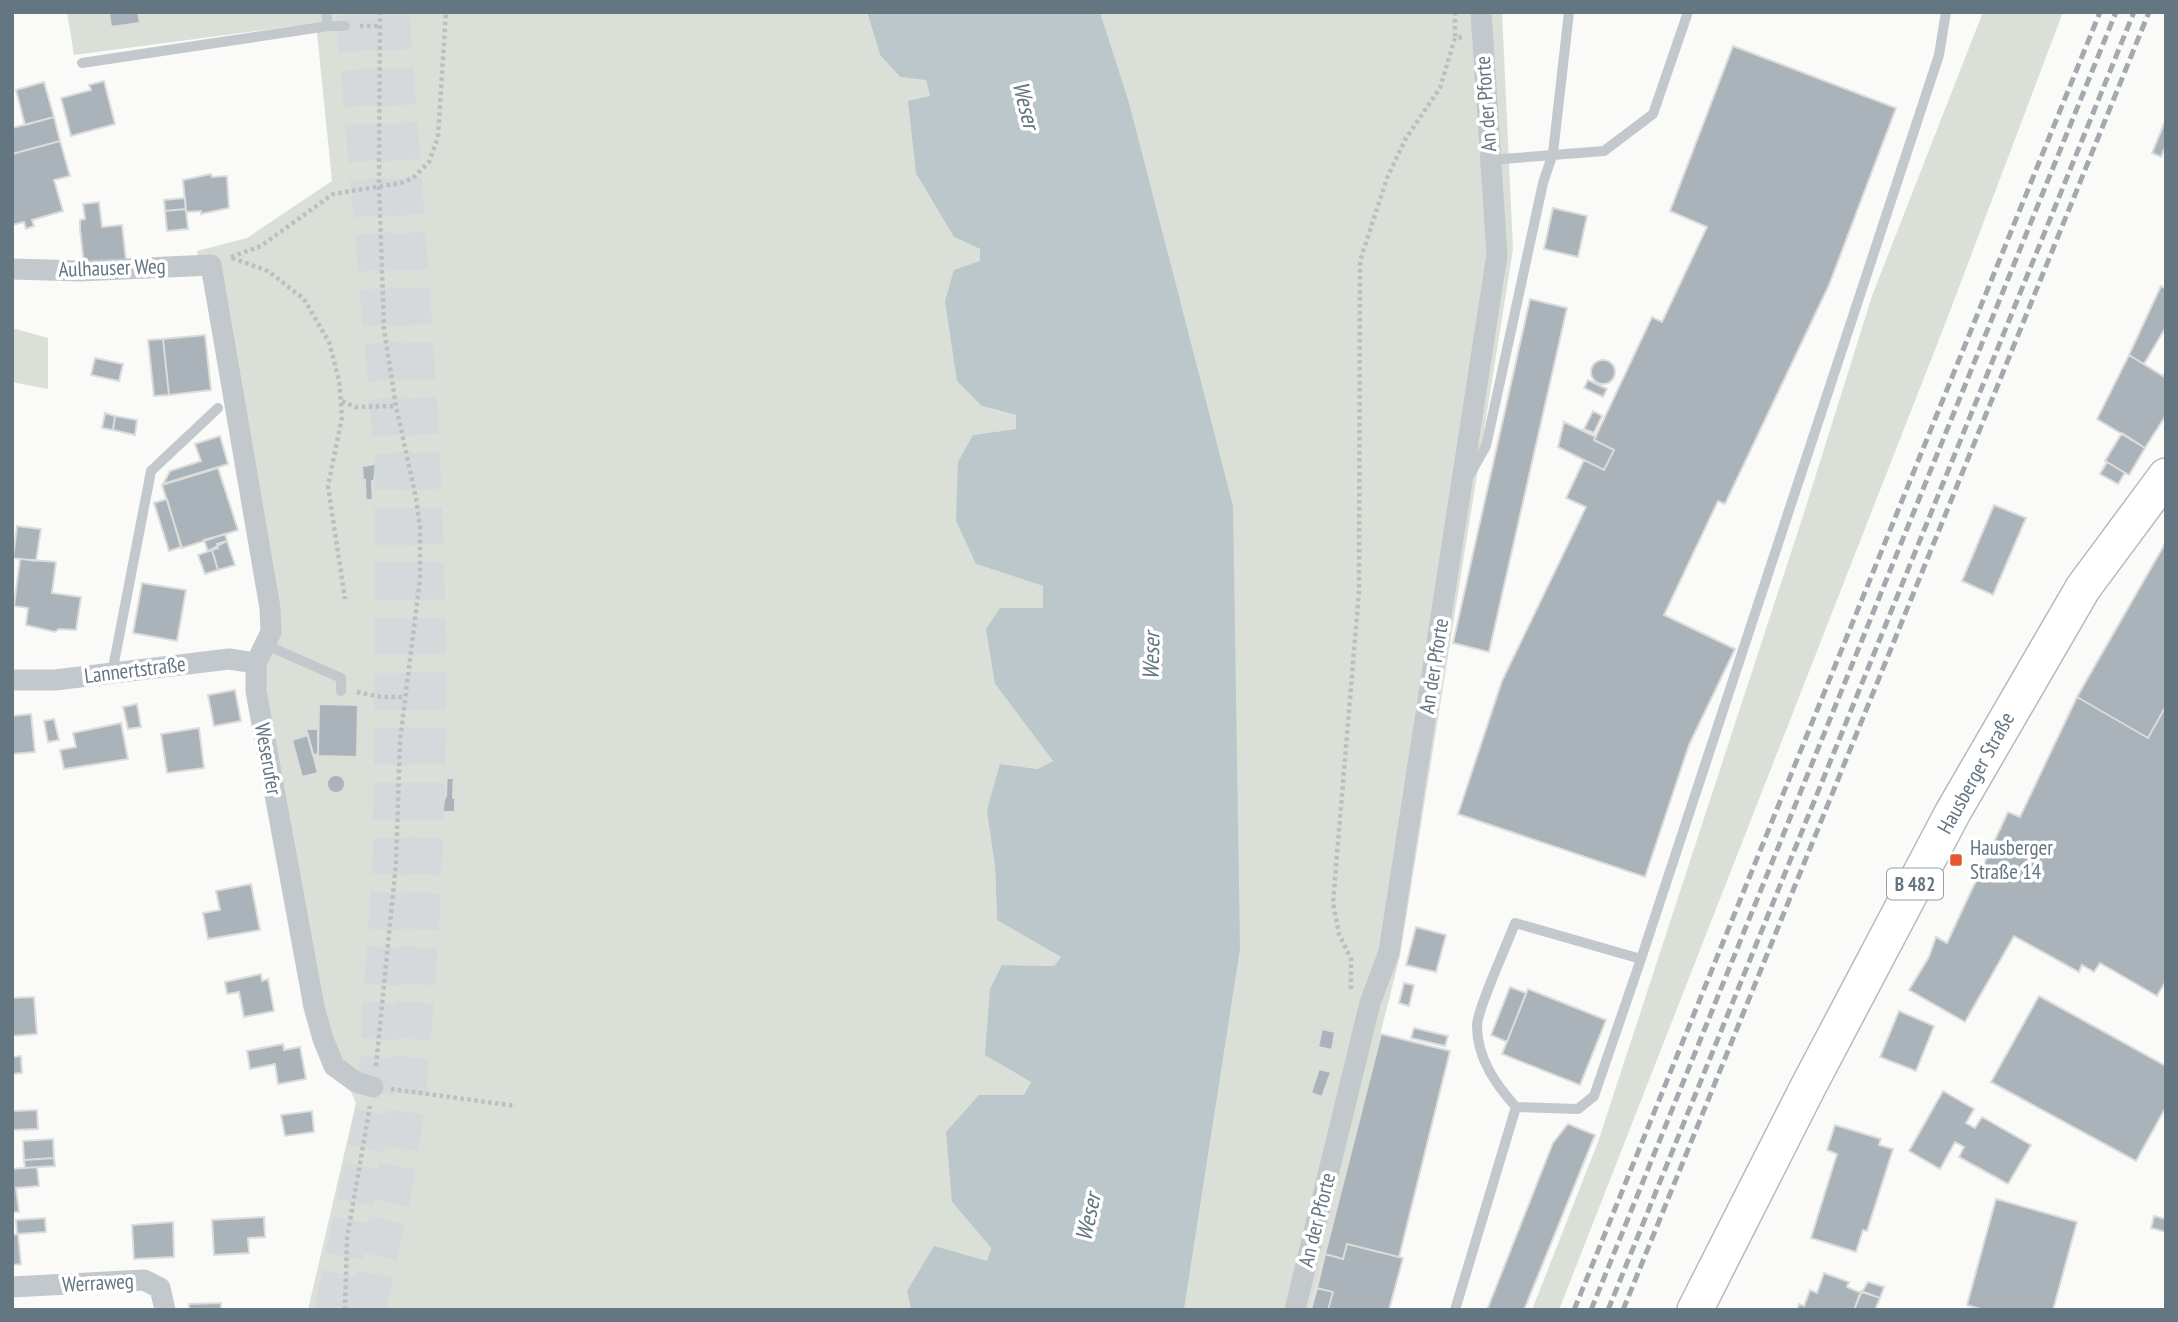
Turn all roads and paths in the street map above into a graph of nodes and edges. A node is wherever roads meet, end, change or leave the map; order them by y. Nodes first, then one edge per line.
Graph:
1 (326, 12) edge
2 (380, 12) edge
3 (446, 12) edge
4 (1455, 12) edge
5 (1481, 12) edge
6 (1569, 12) edge
7 (1688, 12) edge
8 (1946, 12) edge
9 (328, 26) junction
10 (345, 26) dead end
11 (1482, 35) junction
12 (1455, 38) junction
13 (82, 63) dead end
14 (1553, 153) junction
15 (1490, 160) junction
16 (379, 186) junction
17 (221, 261) junction
18 (12, 269) edge
19 (340, 393) junction
20 (396, 406) junction
21 (218, 408) dead end
22 (2166, 476) edge
23 (1462, 488) junction
24 (345, 599) dead end
25 (261, 654) junction
26 (112, 673) junction
27 (12, 680) edge
28 (341, 690) joint
29 (404, 697) junction
30 (1641, 959) junction
31 (1370, 1003) junction
32 (373, 1087) junction
33 (516, 1106) dead end
34 (1516, 1107) junction
35 (12, 1287) edge
36 (164, 1310) edge
37 (345, 1310) edge
38 (1295, 1310) edge
39 (1455, 1310) edge
40 (1695, 1310) edge

1 - 9 lane
2 - 16 path
3 - 16 path
4 - 12 path
5 - 11 street, An der Pforte
6 - 14 lane
7 - 14 lane
8 - 30 lane
9 - 10 lane
9 - 13 lane
11 - 12 path
11 - 15 street, An der Pforte
12 - 31 path
14 - 15 lane
14 - 23 lane
15 - 23 street, An der Pforte
16 - 17 path
16 - 20 path
17 - 18 street, Aulhauser Weg
17 - 19 path
17 - 25 street, Weserufer
19 - 20 path
19 - 24 path
20 - 29 path
21 - 26 lane
22 - 40 main road, Hausberger Straße / B 482
23 - 31 street, An der Pforte
25 - 26 street, Lannertstraße
25 - 28 lane
25 - 32 street, Weserufer
26 - 27 street, Lannertstraße
28 - 29 path
29 - 32 path
30 - 34 lane
30 - 34 lane
31 - 38 street, An der Pforte
32 - 33 path
32 - 37 path
34 - 39 lane
35 - 36 street, Werraweg

